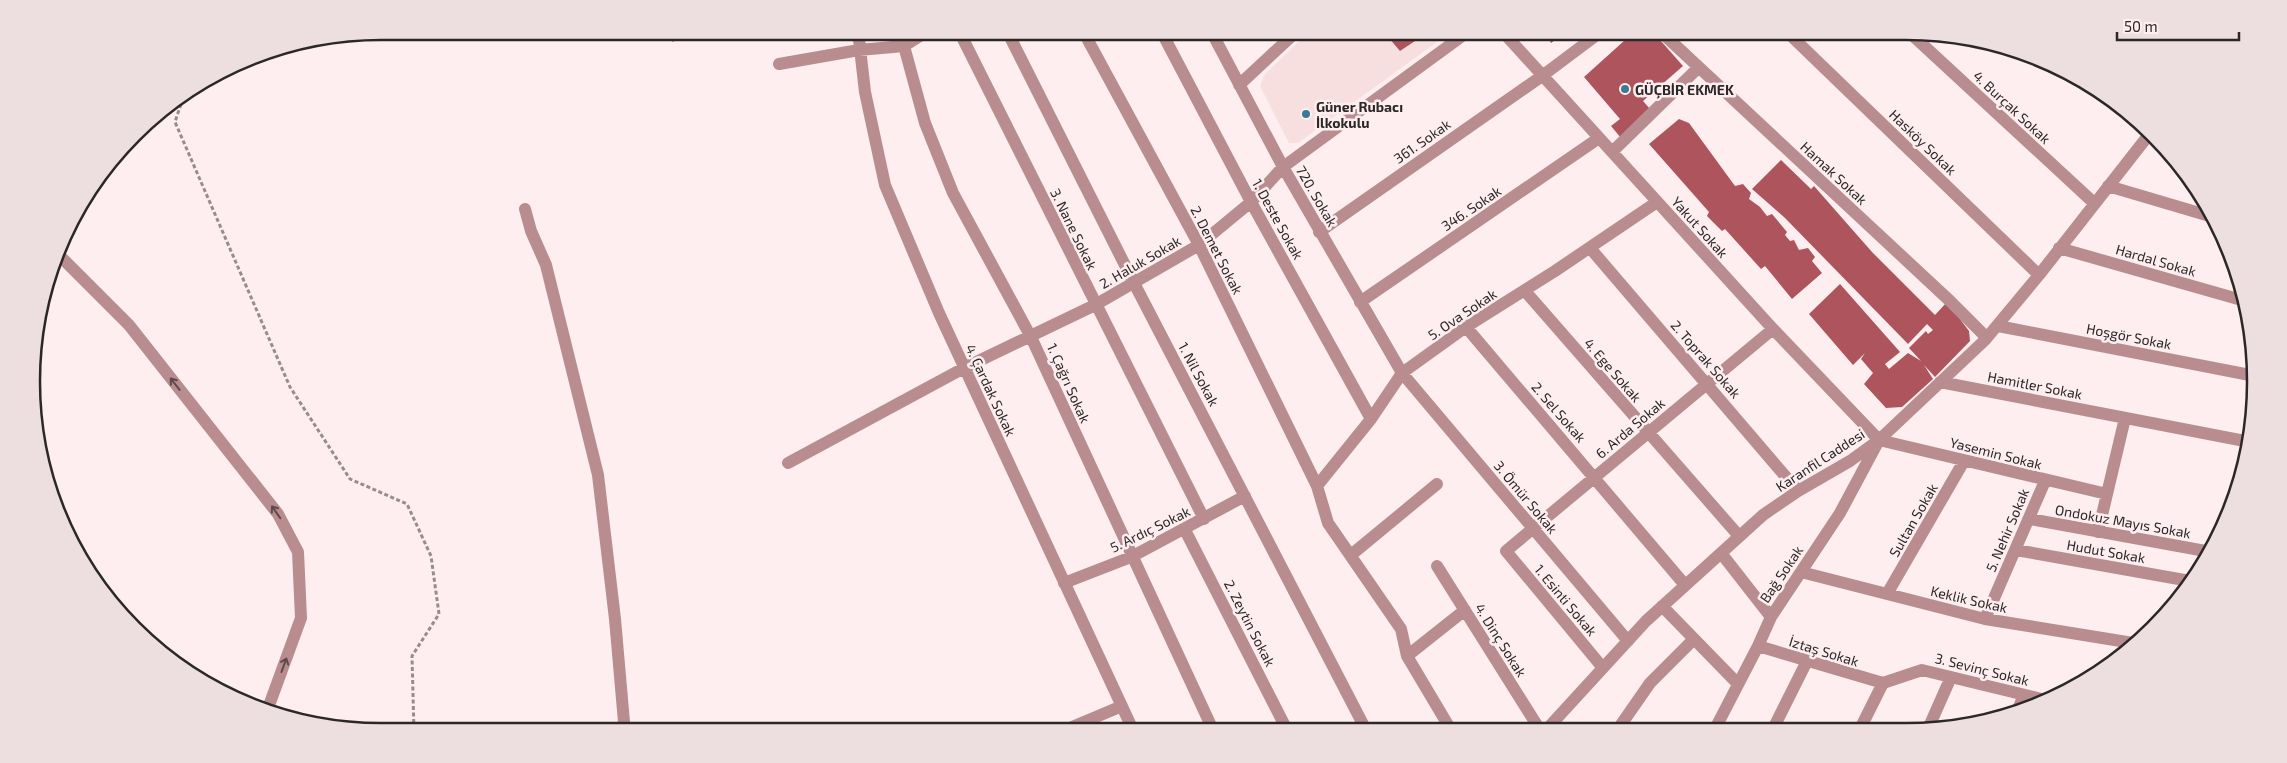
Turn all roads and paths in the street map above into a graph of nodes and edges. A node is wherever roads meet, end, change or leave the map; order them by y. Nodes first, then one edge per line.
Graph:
1 (858, 40) edge
2 (914, 40) edge
3 (963, 40) edge
4 (1012, 40) edge
5 (1088, 40) edge
6 (1166, 40) edge
7 (1216, 40) edge
8 (1287, 40) edge
9 (1457, 40) edge
10 (1510, 40) edge
11 (1590, 40) edge
12 (1669, 40) edge
13 (1795, 40) edge
14 (1918, 41) edge
15 (904, 46) junction
16 (859, 50) junction
17 (779, 64) dead end
18 (1698, 68) junction
19 (1542, 76) junction
20 (1239, 85) junction
21 (180, 107) edge
22 (1599, 138) junction
23 (2146, 139) edge
24 (1612, 152) junction
25 (1283, 167) junction
26 (2108, 186) junction
27 (1251, 202) junction
28 (1657, 202) junction
29 (2094, 204) junction
30 (525, 209) dead end
31 (2203, 214) edge
32 (1319, 232) junction
33 (1199, 245) junction
34 (1590, 248) junction
35 (2059, 248) junction
36 (63, 259) edge
37 (2039, 275) junction
38 (1134, 283) junction
39 (1525, 291) junction
40 (2236, 299) edge
41 (1360, 302) junction
42 (1095, 305) junction
43 (1998, 326) junction
44 (1466, 327) junction
45 (1773, 329) junction
46 (1031, 337) junction
47 (1985, 340) junction
48 (964, 368) junction
49 (1402, 373) junction
50 (2247, 374) edge
51 (1940, 382) junction
52 (1708, 383) junction
53 (2125, 418) junction
54 (1371, 419) junction
55 (1648, 433) junction
56 (1879, 440) junction
57 (2241, 440) edge
58 (1964, 461) junction
59 (788, 463) dead end
60 (1595, 477) junction
61 (2045, 481) junction
62 (1437, 484) dead end
63 (1317, 486) junction
64 (1798, 491) junction
65 (2107, 494) junction
66 (1245, 496) junction
67 (1204, 519) junction
68 (2030, 519) junction
69 (1533, 529) junction
70 (1185, 530) junction
71 (2098, 532) junction
72 (1740, 536) junction
73 (2016, 550) junction
74 (2202, 550) edge
75 (1506, 551) joint
76 (1721, 553) junction
77 (1351, 555) junction
78 (1131, 557) junction
79 (1438, 566) dead end
80 (1801, 572) junction
81 (2183, 580) edge
82 (1064, 583) junction
83 (1685, 585) junction
84 (1887, 594) junction
85 (1662, 606) junction
86 (1465, 610) junction
87 (1771, 617) junction
88 (1985, 619) junction
89 (1694, 639) junction
90 (1628, 641) junction
91 (2125, 643) edge
92 (1758, 646) junction
93 (1407, 656) junction
94 (1807, 661) junction
95 (1603, 668) junction
96 (1951, 677) junction
97 (1738, 684) junction
98 (1882, 684) junction
99 (2024, 695) junction
100 (2035, 697) edge
101 (2020, 703) edge
102 (270, 704) edge
103 (1122, 706) junction
104 (1931, 722) edge
105 (414, 723) edge
106 (624, 723) edge
107 (1082, 723) edge
108 (1130, 723) edge
109 (1210, 723) edge
110 (1283, 723) edge
111 (1362, 723) edge
112 (1447, 723) edge
113 (1536, 723) edge
114 (1553, 723) edge
115 (1622, 723) edge
116 (1718, 723) edge
117 (1776, 723) edge
118 (1863, 723) edge

1 - 16 street, 4. Çardak Sokak
2 - 15 street
3 - 42 street, 3. Nane Sokak
4 - 38 street, 1. Nil Sokak
5 - 33 street, 2. Demet Sokak
6 - 27 street, 1. Deste Sokak
7 - 20 street, 720. Sokak
8 - 20 street
9 - 25 street, 2. Haluk Sokak
10 - 19 street, Yakut Sokak
11 - 19 street, 361. Sokak
12 - 18 street, Hamak Sokak
13 - 37 street, Hasköy Sokak
14 - 29 street, 4. Burçak Sokak
15 - 16 street
15 - 46 street, 1. Çağrı Sokak
16 - 17 street
16 - 48 street, 4. Çardak Sokak
18 - 24 street
18 - 47 street, Hamak Sokak
19 - 22 street, Yakut Sokak
19 - 32 street, 361. Sokak
20 - 25 street, 720. Sokak
21 - 105 path
22 - 24 street, Yakut Sokak
22 - 41 street, 346. Sokak
23 - 26 street, Karanfil Caddesi
24 - 28 street, Yakut Sokak
25 - 27 street, 2. Haluk Sokak
25 - 32 street, 720. Sokak
26 - 29 street, Karanfil Caddesi
26 - 31 street
27 - 33 street, 2. Haluk Sokak
27 - 54 street, 1. Deste Sokak
28 - 34 street, 5. Ova Sokak
28 - 45 street, Yakut Sokak
29 - 35 street, Karanfil Caddesi
30 - 106 street
32 - 41 street, 720. Sokak
33 - 38 street, 2. Haluk Sokak
33 - 63 street, 2. Demet Sokak
34 - 39 street, 5. Ova Sokak
34 - 52 street, 2. Toprak Sokak
35 - 37 street, Karanfil Caddesi
35 - 40 street, Hardal Sokak
102 -> 36 street
37 - 43 street, Karanfil Caddesi
38 - 42 street, 2. Haluk Sokak
38 - 66 street, 1. Nil Sokak
39 - 44 street, 5. Ova Sokak
39 - 55 street, 4. Ege Sokak
41 - 49 street, 720. Sokak
42 - 46 street, 2. Haluk Sokak
42 - 67 street, 3. Nane Sokak
43 - 47 street, Karanfil Caddesi
43 - 50 street, Hoşgör Sokak
44 - 49 street, 5. Ova Sokak
44 - 60 street, 2. Sel Sokak
45 - 52 street, 6. Arda Sokak
45 - 56 street, Yakut Sokak
46 - 48 street, 2. Haluk Sokak
46 - 78 street, 1. Çağrı Sokak
47 - 51 street, Karanfil Caddesi
48 - 59 street, 2. Haluk Sokak
48 - 82 street, 4. Çardak Sokak
49 - 54 street, 5. Ova Sokak
49 - 69 street, 3. Ömür Sokak
51 - 53 street, Hamitler Sokak
51 - 56 street, Karanfil Caddesi
52 - 55 street, 6. Arda Sokak
52 - 64 street, 2. Toprak Sokak
53 - 57 street, Hamitler Sokak
53 - 65 street
54 - 63 street, 5. Ova Sokak
55 - 60 street, 6. Arda Sokak
55 - 72 street, 4. Ege Sokak
56 - 58 street, Yasemin Sokak
56 - 64 street, Karanfil Caddesi
56 - 80 street, Bağ Sokak
58 - 61 street, Yasemin Sokak
58 - 84 street, Sultan Sokak
60 - 69 street, 6. Arda Sokak
60 - 83 street, 2. Sel Sokak
61 - 65 street, Yasemin Sokak
61 - 68 street, 5. Nehir Sokak
62 - 77 street
63 - 77 street, 2. Demet Sokak
64 - 72 street, Karanfil Caddesi
65 - 71 street
66 - 67 street, 5. Ardıç Sokak
66 - 111 street, 1. Nil Sokak
67 - 70 street, 5. Ardıç Sokak
68 - 71 street, Ondokuz Mayıs Sokak
68 - 73 street, 5. Nehir Sokak
69 - 75 street, 6. Arda Sokak
69 - 90 street, 3. Ömür Sokak
70 - 78 street, 5. Ardıç Sokak
70 - 110 street, 2. Zeytin Sokak
71 - 74 street, Ondokuz Mayıs Sokak
72 - 76 street, Karanfil Caddesi
73 - 81 street, Hudut Sokak
73 - 88 street, 5. Nehir Sokak
75 - 95 street, 1. Esinti Sokak
76 - 83 street, Karanfil Caddesi
76 - 87 street
77 - 93 street, 2. Demet Sokak
78 - 82 street, 5. Ardıç Sokak
78 - 109 street, 1. Çağrı Sokak
79 - 86 street, 4. Dinç Sokak
80 - 84 street, Keklik Sokak
80 - 87 street, Bağ Sokak
82 - 103 street, 4. Çardak Sokak
83 - 85 street, Karanfil Caddesi
84 - 88 street, Keklik Sokak
85 - 89 street
85 - 90 street, Karanfil Caddesi
86 - 93 street
86 - 113 street, 4. Dinç Sokak
87 - 92 street, Bağ Sokak
88 - 91 street, Keklik Sokak
89 - 97 street
89 - 115 street
90 - 95 street, Karanfil Caddesi
92 - 94 street, İztaş Sokak
92 - 97 street, Bağ Sokak
93 - 112 street, 2. Demet Sokak
94 - 98 street, İztaş Sokak
94 - 117 street
95 - 114 street, Karanfil Caddesi
96 - 98 street, 3. Sevinç Sokak
96 - 99 street, 3. Sevinç Sokak
96 - 104 street
97 - 116 street, Bağ Sokak
98 - 118 street
99 - 100 street, 3. Sevinç Sokak
99 - 101 street
103 - 107 street
103 - 108 street, 4. Çardak Sokak

